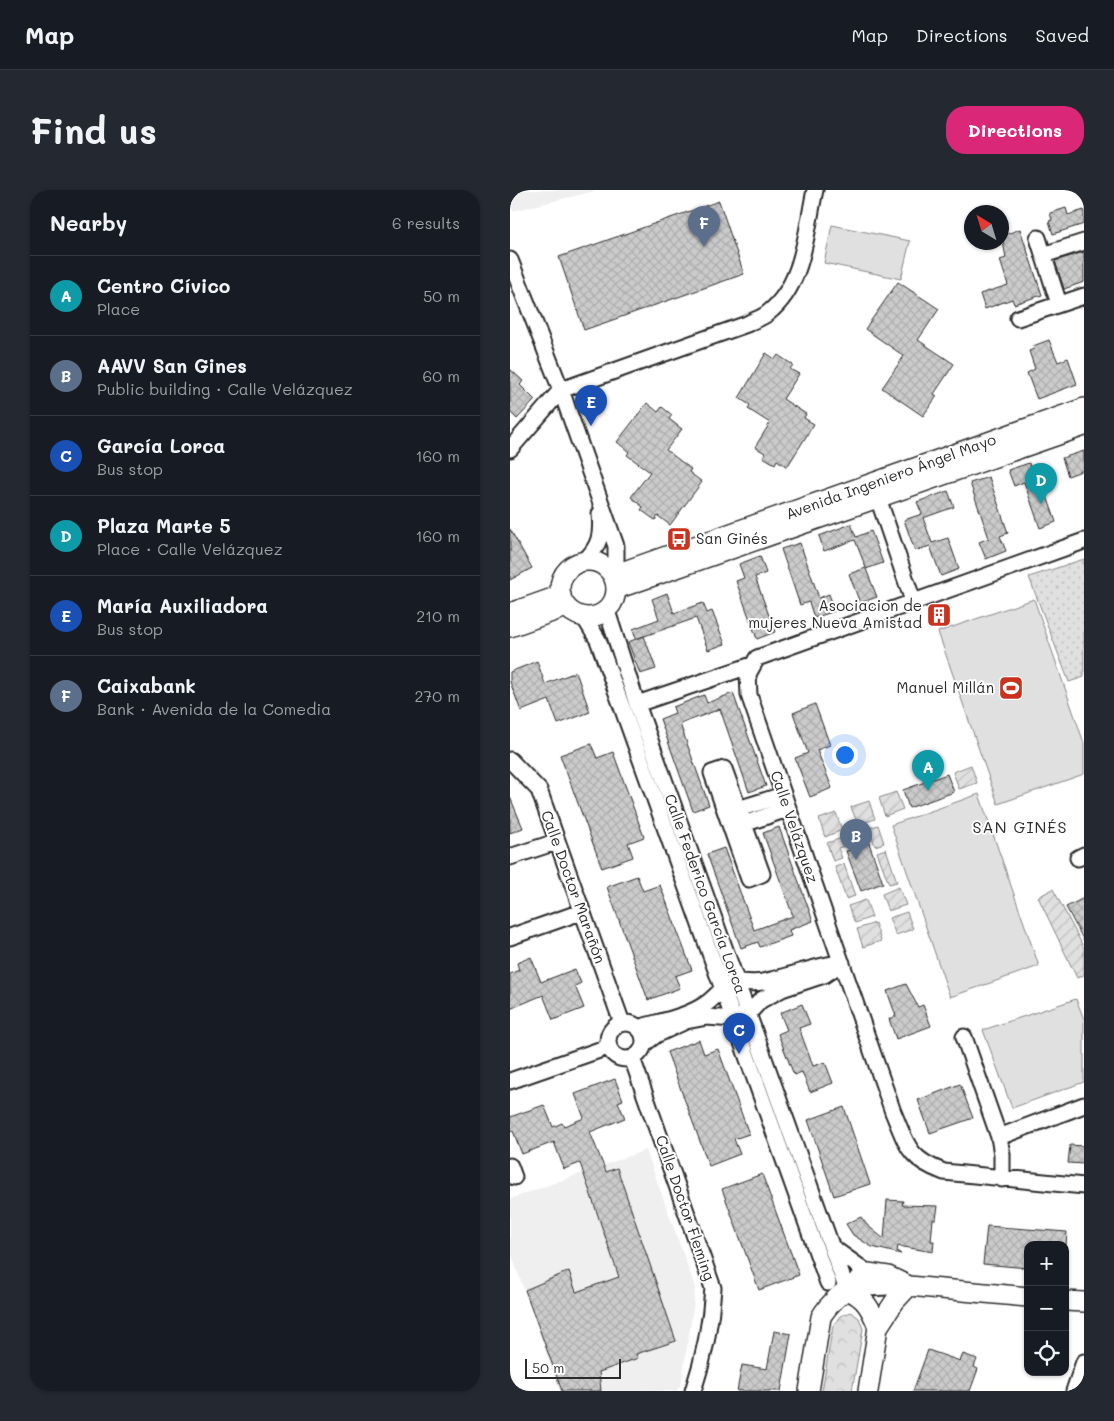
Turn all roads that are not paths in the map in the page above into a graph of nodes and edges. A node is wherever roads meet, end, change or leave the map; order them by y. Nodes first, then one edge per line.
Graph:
1 (815, 190) edge
2 (1038, 238) dead end
3 (1084, 242) edge
4 (1043, 255) junction
5 (510, 262) edge
6 (1084, 296) edge
7 (1059, 304) junction
8 (1018, 318) dead end
9 (560, 390) junction
10 (1084, 408) edge
11 (1084, 426) edge
12 (510, 449) edge
13 (596, 490) junction
14 (875, 491) junction
15 (1084, 541) edge
16 (616, 546) junction
17 (584, 562) junction
18 (637, 567) junction
19 (615, 582) junction
20 (563, 601) junction
21 (913, 601) junction
22 (606, 611) junction
23 (510, 613) edge
24 (584, 617) junction
25 (510, 627) edge
26 (752, 665) junction
27 (637, 704) junction
28 (510, 760) edge
29 (785, 802) junction
30 (741, 817) junction
31 (556, 842) junction
32 (510, 857) edge
33 (581, 912) junction
34 (510, 937) edge
35 (842, 963) junction
36 (736, 982) junction
37 (722, 988) junction
38 (748, 1014) junction
39 (733, 1019) junction
40 (622, 1023) junction
41 (638, 1028) junction
42 (964, 1037) dead end
43 (644, 1044) junction
44 (608, 1047) junction
45 (632, 1058) junction
46 (510, 1081) edge
47 (1084, 1105) edge
48 (999, 1137) junction
49 (1002, 1178) junction
50 (1084, 1186) edge
51 (831, 1247) junction
52 (868, 1273) junction
53 (828, 1283) junction
54 (909, 1286) junction
55 (847, 1290) junction
56 (1024, 1297) edge
57 (1069, 1301) edge
58 (1084, 1302) edge
59 (822, 1317) junction
60 (878, 1327) junction
61 (1084, 1362) edge
62 (692, 1391) edge
63 (809, 1391) edge
64 (868, 1391) edge
65 (1074, 1391) edge

1 - 9 street
2 - 4 street
3 - 4 street
4 - 7 street
5 - 9 street
6 - 7 street
7 - 8 street
9 - 12 street
9 - 13 street
10 - 14 main road, Avenida Ingeniero Ángel Mayo
11 - 14 main road, Avenida Ingeniero Ángel Mayo
13 - 16 street
13 - 17 street
14 - 18 main road, Avenida Ingeniero Ángel Mayo
14 - 19 main road, Avenida Ingeniero Ángel Mayo
14 - 21 street
15 - 21 street
16 - 18 street
16 - 19 street
17 - 19 main road
17 - 20 main road
18 - 19 main road, Avenida Ingeniero Ángel Mayo
19 - 22 main road
20 - 23 main road
20 - 24 main road
20 - 25 main road
21 - 26 street
22 - 24 main road
22 - 27 street, Calle Federico García Lorca
24 - 37 street, Calle Federico García Lorca
26 - 27 street
26 - 29 street, Calle Velázquez
27 - 36 street, Calle Federico García Lorca
28 - 31 street, Calle Doctor Marañón
29 - 30 street
29 - 35 street, Calle Velázquez
30 - 30 street
31 - 32 street
31 - 33 street, Calle Doctor Marañón
33 - 34 street
33 - 40 street, Calle Doctor Marañón
35 - 36 street
35 - 38 street
35 - 49 street, Calle Velázquez
36 - 37 street
36 - 38 street, Calle Federico García Lorca
37 - 39 street, Calle Federico García Lorca
37 - 41 street
38 - 39 street
38 - 51 street, Calle Federico García Lorca
39 - 43 street
39 - 53 street, Calle Federico García Lorca
40 - 41 street
40 - 44 street
41 - 43 street
42 - 48 street
43 - 45 street
44 - 45 street
44 - 46 street
45 - 62 street, Calle Doctor Fleming
47 - 48 street
48 - 49 street
49 - 50 street, Calle Velázquez
51 - 52 street
51 - 55 street, Calle Federico García Lorca
52 - 54 main road
52 - 55 main road
53 - 55 street
53 - 59 street
54 - 55 street
54 - 56 main road
54 - 60 main road
55 - 59 main road
55 - 60 main road
57 - 58 main road
59 - 63 main road
60 - 64 main road
61 - 65 street

